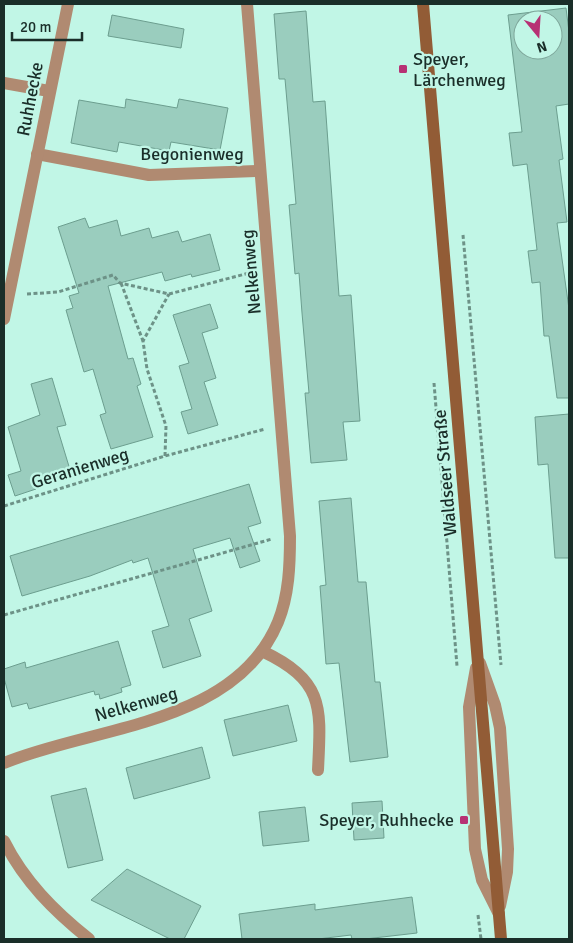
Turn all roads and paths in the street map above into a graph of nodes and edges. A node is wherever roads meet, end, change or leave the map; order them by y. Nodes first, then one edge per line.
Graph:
1 (68, 4) edge
2 (247, 4) edge
3 (423, 4) edge
4 (4, 83) edge
5 (49, 91) junction
6 (37, 154) junction
7 (260, 171) junction
8 (462, 232) dead end
9 (268, 268) junction
10 (120, 283) junction
11 (9, 291) junction
12 (169, 294) junction
13 (4, 318) edge
14 (143, 341) junction
15 (434, 378) dead end
16 (280, 425) junction
17 (165, 456) junction
18 (4, 506) edge
19 (290, 536) junction
20 (4, 616) edge
21 (262, 651) junction
22 (478, 658) junction
23 (501, 668) dead end
24 (457, 674) dead end
25 (4, 763) edge
26 (318, 770) dead end
27 (4, 841) edge
28 (476, 907) dead end
29 (499, 914) junction
30 (480, 936) dead end
31 (88, 939) edge
32 (501, 939) edge

1 - 5 street, Ruhhecke
2 - 7 street, Nelkenweg
3 - 22 main road, Waldseer Straße
4 - 5 street
5 - 6 street, Ruhhecke
6 - 7 street, Begonienweg
6 - 11 street, Ruhhecke
7 - 9 street, Nelkenweg
8 - 23 path
9 - 12 path
9 - 16 street, Nelkenweg
10 - 11 path
10 - 12 path
10 - 14 path
11 - 13 street, Ruhhecke
12 - 14 path
14 - 17 path
15 - 24 path
16 - 17 path, Geranienweg
16 - 19 street, Nelkenweg
17 - 18 path, Geranienweg
19 - 20 path
19 - 21 street, Nelkenweg
21 - 25 street, Nelkenweg
21 - 26 street
22 - 29 main road, Waldseer Straße
22 - 29 street
27 - 31 street
28 - 30 path
29 - 32 main road, Waldseer Straße

